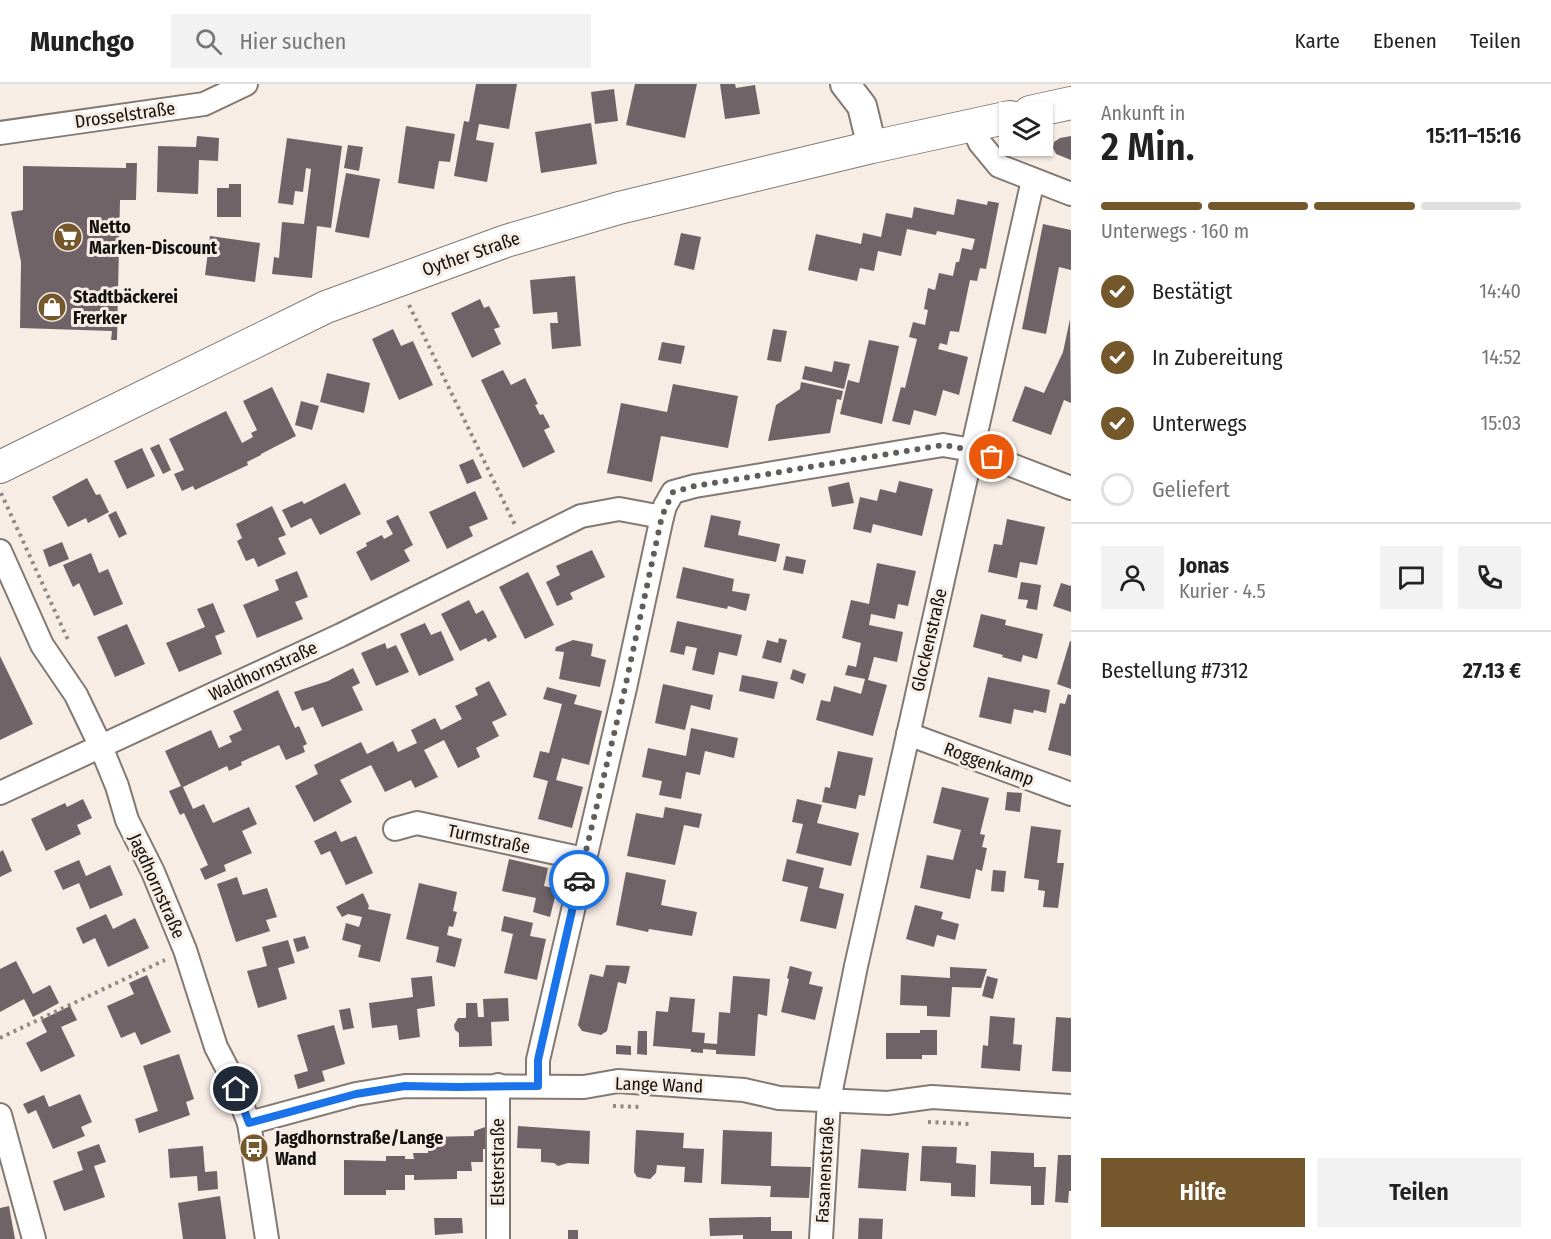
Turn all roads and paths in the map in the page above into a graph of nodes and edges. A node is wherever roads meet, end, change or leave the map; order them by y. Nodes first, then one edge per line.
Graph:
1 (246, 84) edge
2 (845, 84) edge
3 (1071, 103) edge
4 (1053, 107) edge
5 (999, 120) edge
6 (972, 126) junction
7 (0, 134) edge
8 (872, 147) junction
9 (1033, 180) junction
10 (1071, 194) edge
11 (397, 280) junction
12 (972, 450) junction
13 (0, 467) edge
14 (1071, 488) edge
15 (662, 516) junction
16 (525, 545) junction
17 (0, 551) edge
18 (908, 734) junction
19 (101, 747) junction
20 (0, 793) edge
21 (1071, 794) edge
22 (395, 829) dead end
23 (584, 859) junction
24 (185, 950) junction
25 (0, 1038) edge
26 (498, 1085) junction
27 (538, 1086) junction
28 (829, 1100) junction
29 (613, 1106) dead end
30 (1071, 1106) edge
31 (649, 1108) dead end
32 (0, 1115) edge
33 (921, 1122) dead end
34 (249, 1123) junction
35 (978, 1125) dead end
36 (34, 1239) edge
37 (267, 1239) edge
38 (498, 1239) edge
39 (821, 1239) edge

1 - 7 street, Drosselstraße
2 - 8 street
3 - 4 main road
5 - 6 main road, Oyther Straße
6 - 8 main road, Oyther Straße
6 - 9 street
8 - 11 main road, Oyther Straße
9 - 10 street
9 - 12 street, Glockenstraße
11 - 13 main road, Oyther Straße
11 - 16 path
12 - 14 street
12 - 15 street
12 - 18 street, Glockenstraße
15 - 16 street
15 - 23 street
16 - 19 street, Waldhornstraße
17 - 19 street, Jagdhornstraße
18 - 21 street, Roggenkamp
18 - 28 street, Glockenstraße
19 - 20 street, Waldhornstraße
19 - 24 street, Jagdhornstraße
22 - 23 street, Turmstraße
23 - 27 street
24 - 25 path
24 - 34 street, Jagdhornstraße
26 - 27 street, Lange Wand
26 - 34 street, Lange Wand
26 - 38 street, Elsterstraße
27 - 28 street, Lange Wand
28 - 30 street, Lange Wand
28 - 39 street, Fasanenstraße
29 - 31 path
32 - 36 street
33 - 35 path
34 - 37 street, Jagdhornstraße

